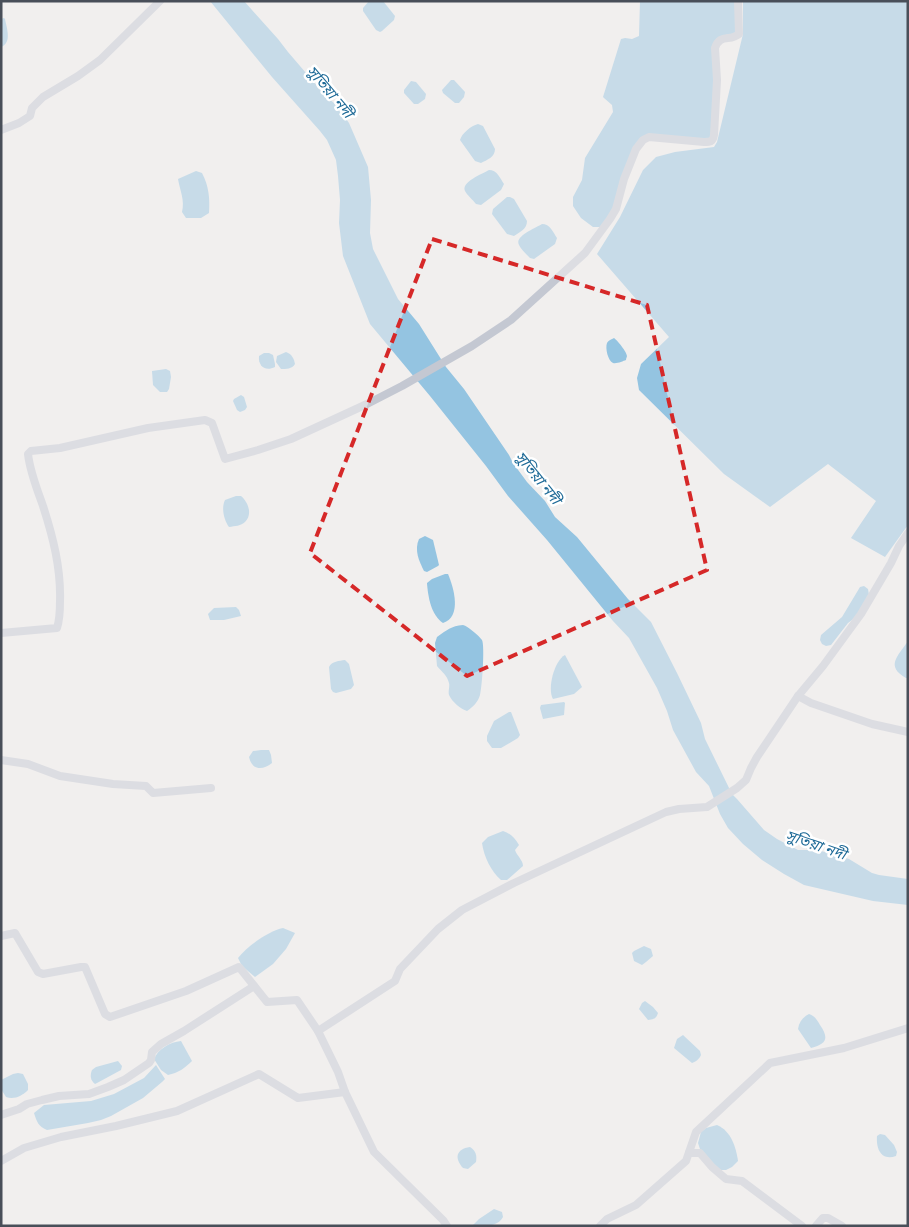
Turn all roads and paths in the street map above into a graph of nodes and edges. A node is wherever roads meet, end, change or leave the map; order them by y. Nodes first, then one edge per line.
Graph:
1 (160, 1) edge
2 (738, 1) edge
3 (1, 130) edge
4 (908, 533) edge
5 (1, 633) edge
6 (798, 696) junction
7 (908, 732) edge
8 (1, 760) edge
9 (211, 788) dead end
10 (1, 936) edge
11 (254, 986) junction
12 (908, 1028) edge
13 (318, 1031) junction
14 (345, 1092) junction
15 (1, 1115) edge
16 (689, 1153) junction
17 (1, 1161) edge
18 (447, 1226) edge
19 (600, 1226) edge
20 (802, 1226) edge
21 (816, 1226) edge
22 (842, 1226) edge

1 - 3 street
2 - 5 street
4 - 6 street
6 - 7 street
6 - 13 street
8 - 9 street
10 - 11 street
11 - 13 street
11 - 15 street
12 - 16 street
13 - 14 street
14 - 17 street
14 - 18 street
16 - 19 street
16 - 20 street
21 - 22 street

